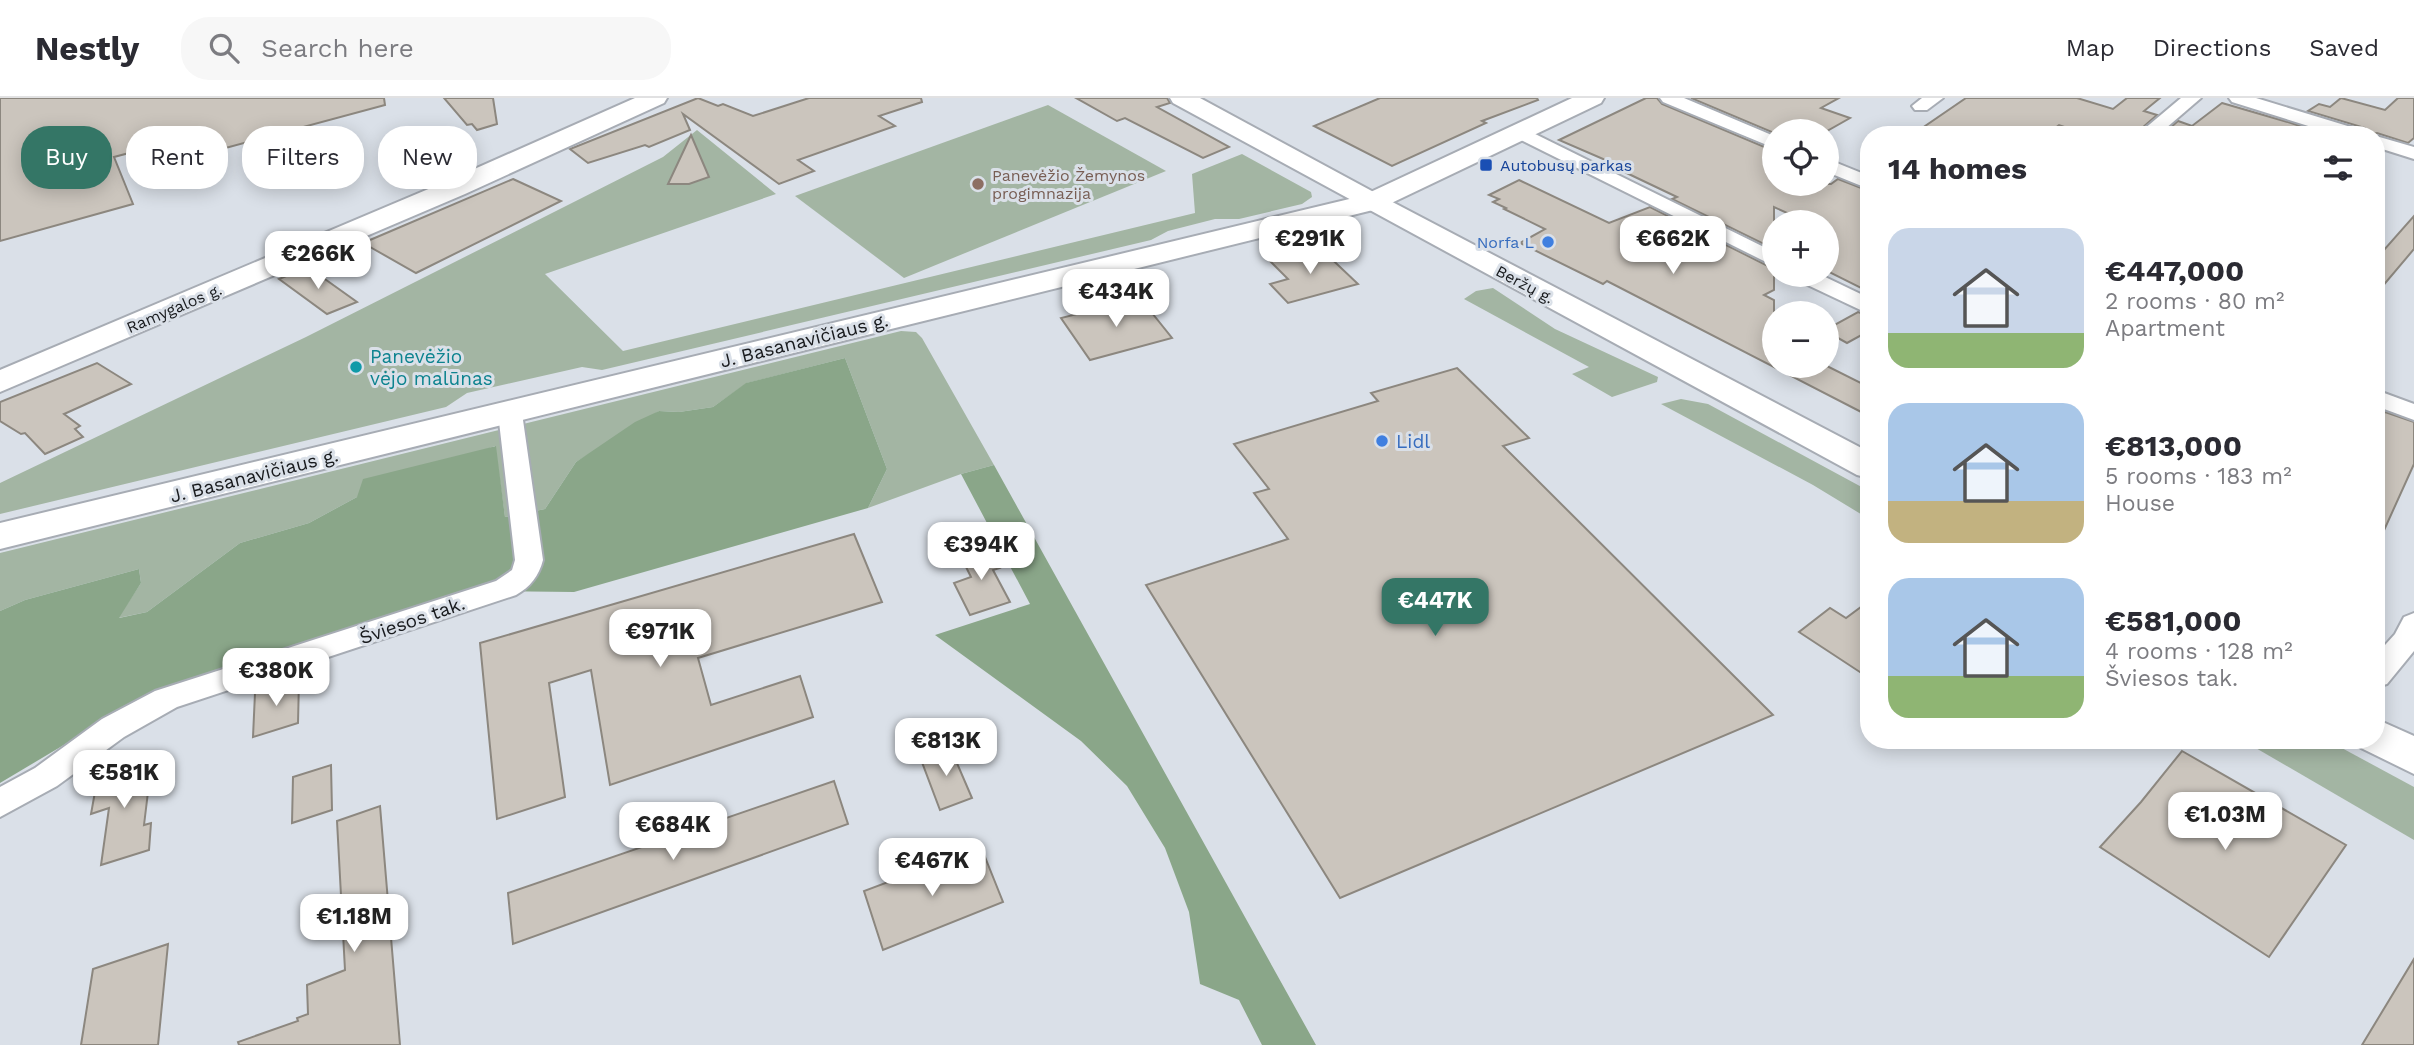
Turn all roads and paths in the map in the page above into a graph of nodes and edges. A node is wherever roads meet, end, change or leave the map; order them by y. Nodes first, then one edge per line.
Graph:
1 (655, 98) edge
2 (1182, 98) edge
3 (1592, 98) edge
4 (1669, 98) edge
5 (2192, 98) edge
6 (2238, 98) edge
7 (2157, 126) edge
8 (2328, 126) edge
9 (1520, 132) junction
10 (1762, 138) edge
11 (2385, 144) edge
12 (2414, 153) edge
13 (1839, 170) edge
14 (1860, 179) edge
15 (1371, 202) junction
16 (1762, 254) edge
17 (1829, 287) edge
18 (1860, 302) edge
19 (0, 382) edge
20 (2385, 401) edge
21 (510, 412) junction
22 (2414, 413) edge
23 (1860, 462) edge
24 (0, 536) edge
25 (2414, 624) edge
26 (2385, 665) edge
27 (2385, 741) edge
28 (2414, 756) edge
29 (0, 803) edge

1 - 19 main road, Ramygalos g.
2 - 15 main road, Beržų g.
3 - 9 main road, J. Basanavičiaus g.
4 - 10 street
5 - 7 street
6 - 8 street
9 - 15 main road, J. Basanavičiaus g.
9 - 16 street
11 - 12 street
13 - 14 street
15 - 21 main road, J. Basanavičiaus g.
15 - 23 main road, Beržų g.
17 - 18 street
20 - 22 street
21 - 24 main road, J. Basanavičiaus g.
21 - 29 street, Šviesos tak.
25 - 26 street
27 - 28 main road

